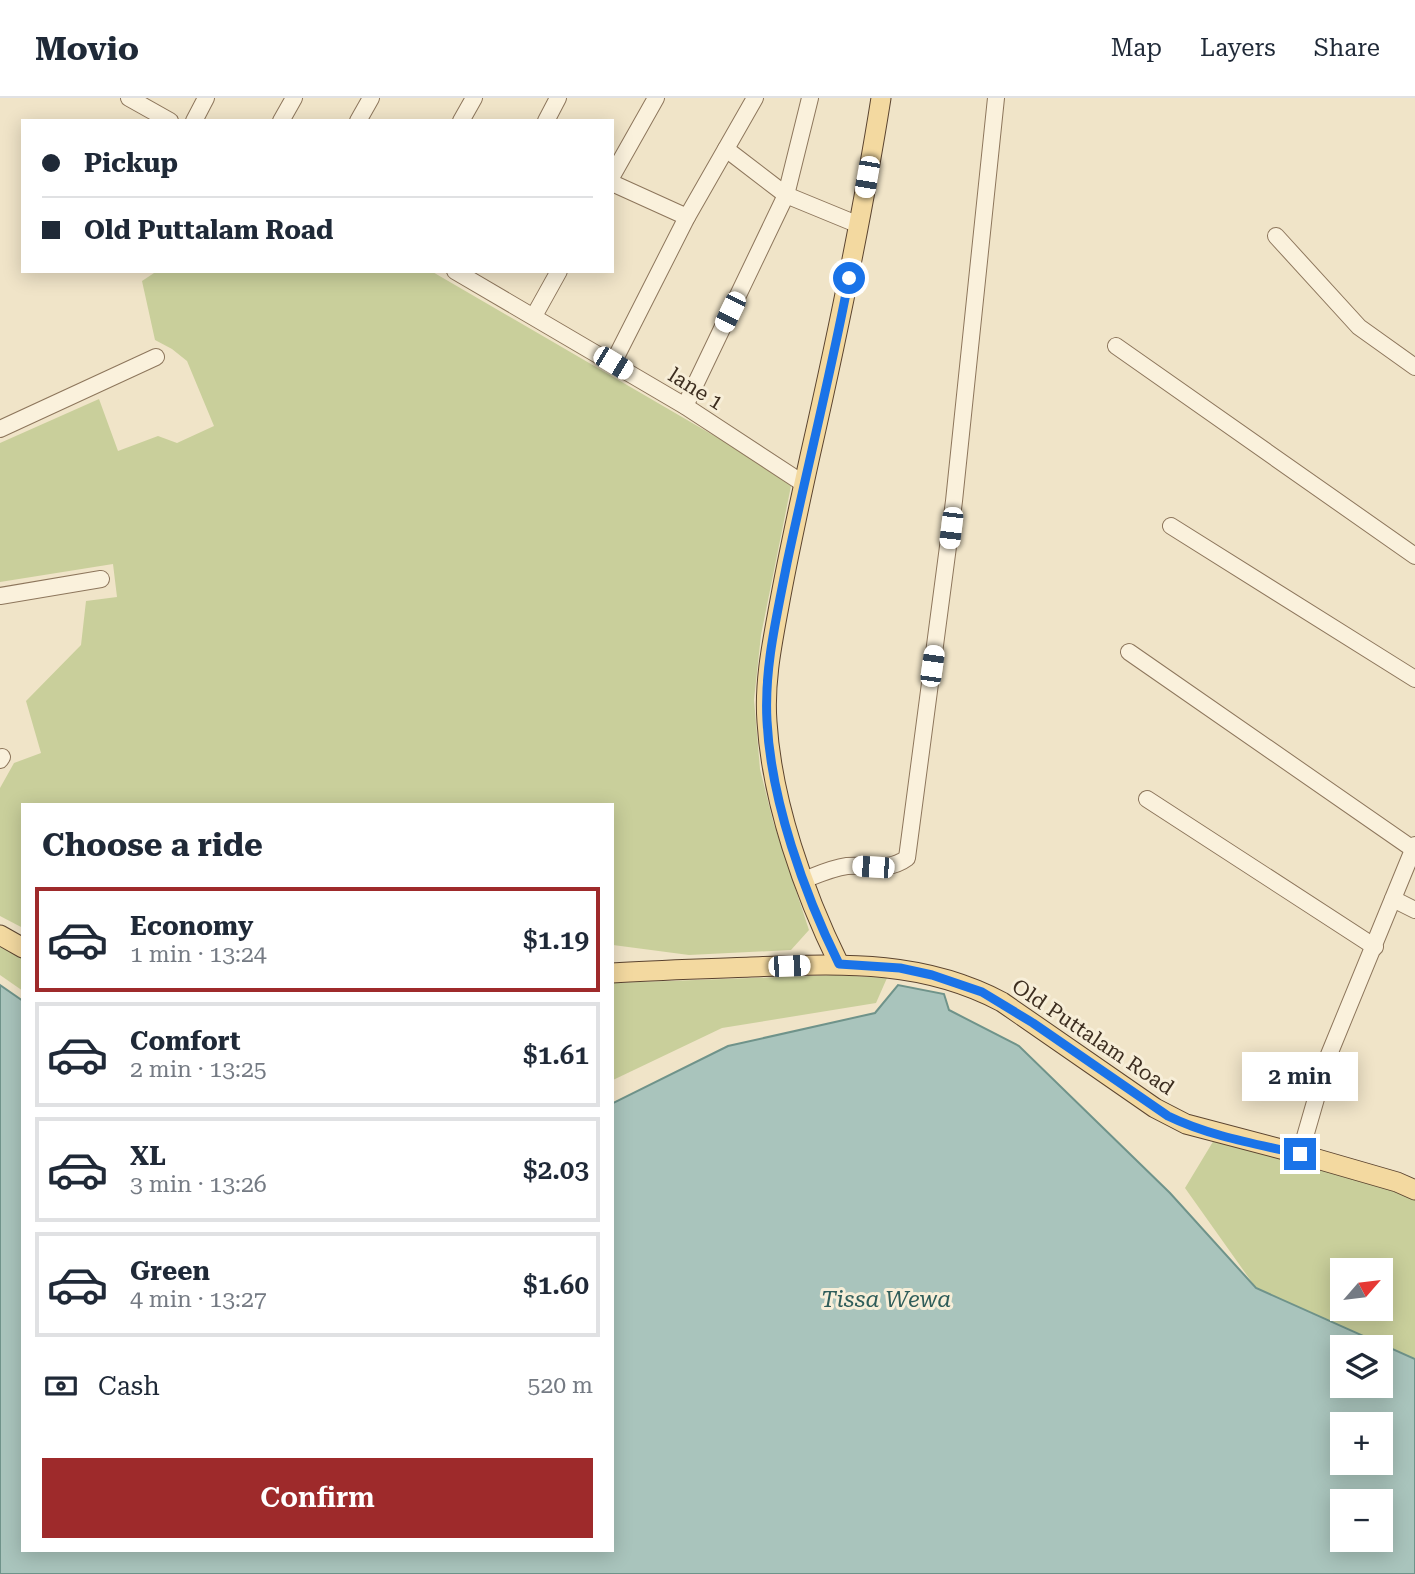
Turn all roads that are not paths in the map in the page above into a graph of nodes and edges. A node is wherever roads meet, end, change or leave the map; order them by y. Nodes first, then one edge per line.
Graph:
1 (129, 98) edge
2 (206, 98) edge
3 (294, 98) edge
4 (371, 98) edge
5 (474, 98) edge
6 (558, 98) edge
7 (656, 98) edge
8 (755, 98) edge
9 (810, 98) edge
10 (881, 98) edge
11 (996, 98) edge
12 (166, 119) edge
13 (195, 119) edge
14 (282, 119) edge
15 (359, 119) edge
16 (462, 119) edge
17 (547, 119) edge
18 (726, 149) junction
19 (614, 172) edge
20 (614, 184) edge
21 (786, 195) junction
22 (687, 217) junction
23 (859, 225) junction
24 (1276, 236) dead end
25 (460, 273) edge
26 (558, 273) edge
27 (534, 316) junction
28 (1116, 346) dead end
29 (156, 357) dead end
30 (613, 363) junction
31 (1415, 367) edge
32 (685, 405) junction
33 (0, 429) edge
34 (804, 484) junction
35 (1171, 526) dead end
36 (1415, 556) edge
37 (101, 579) dead end
38 (0, 596) edge
39 (1129, 652) dead end
40 (1415, 679) edge
41 (1147, 799) dead end
42 (1414, 847) edge
43 (804, 880) junction
44 (1393, 899) junction
45 (1415, 910) edge
46 (0, 935) edge
47 (21, 947) edge
48 (1374, 947) junction
49 (839, 964) junction
50 (614, 973) edge
51 (1300, 1154) junction
52 (1415, 1190) edge

1 - 12 street
2 - 13 street
3 - 14 street
4 - 15 street
5 - 16 street
6 - 17 street
7 - 19 street
8 - 18 street
9 - 21 street
10 - 23 main road
11 - 43 street
18 - 21 street
18 - 22 street
20 - 22 street
21 - 23 street
21 - 32 street
22 - 30 street
23 - 34 main road
24 - 31 street
25 - 27 street, lane 1
26 - 27 street
27 - 30 street, lane 1
28 - 36 street
29 - 33 street
30 - 32 street, lane 1
32 - 34 street, lane 1
34 - 43 main road
35 - 40 street
37 - 38 street
39 - 42 street
41 - 48 street
42 - 44 street
43 - 49 main road
44 - 45 street
44 - 48 street
46 - 47 main road
48 - 51 street
49 - 50 main road, Old Puttalam Road
49 - 51 main road, Old Puttalam Road
51 - 52 main road, Old Puttalam Road

